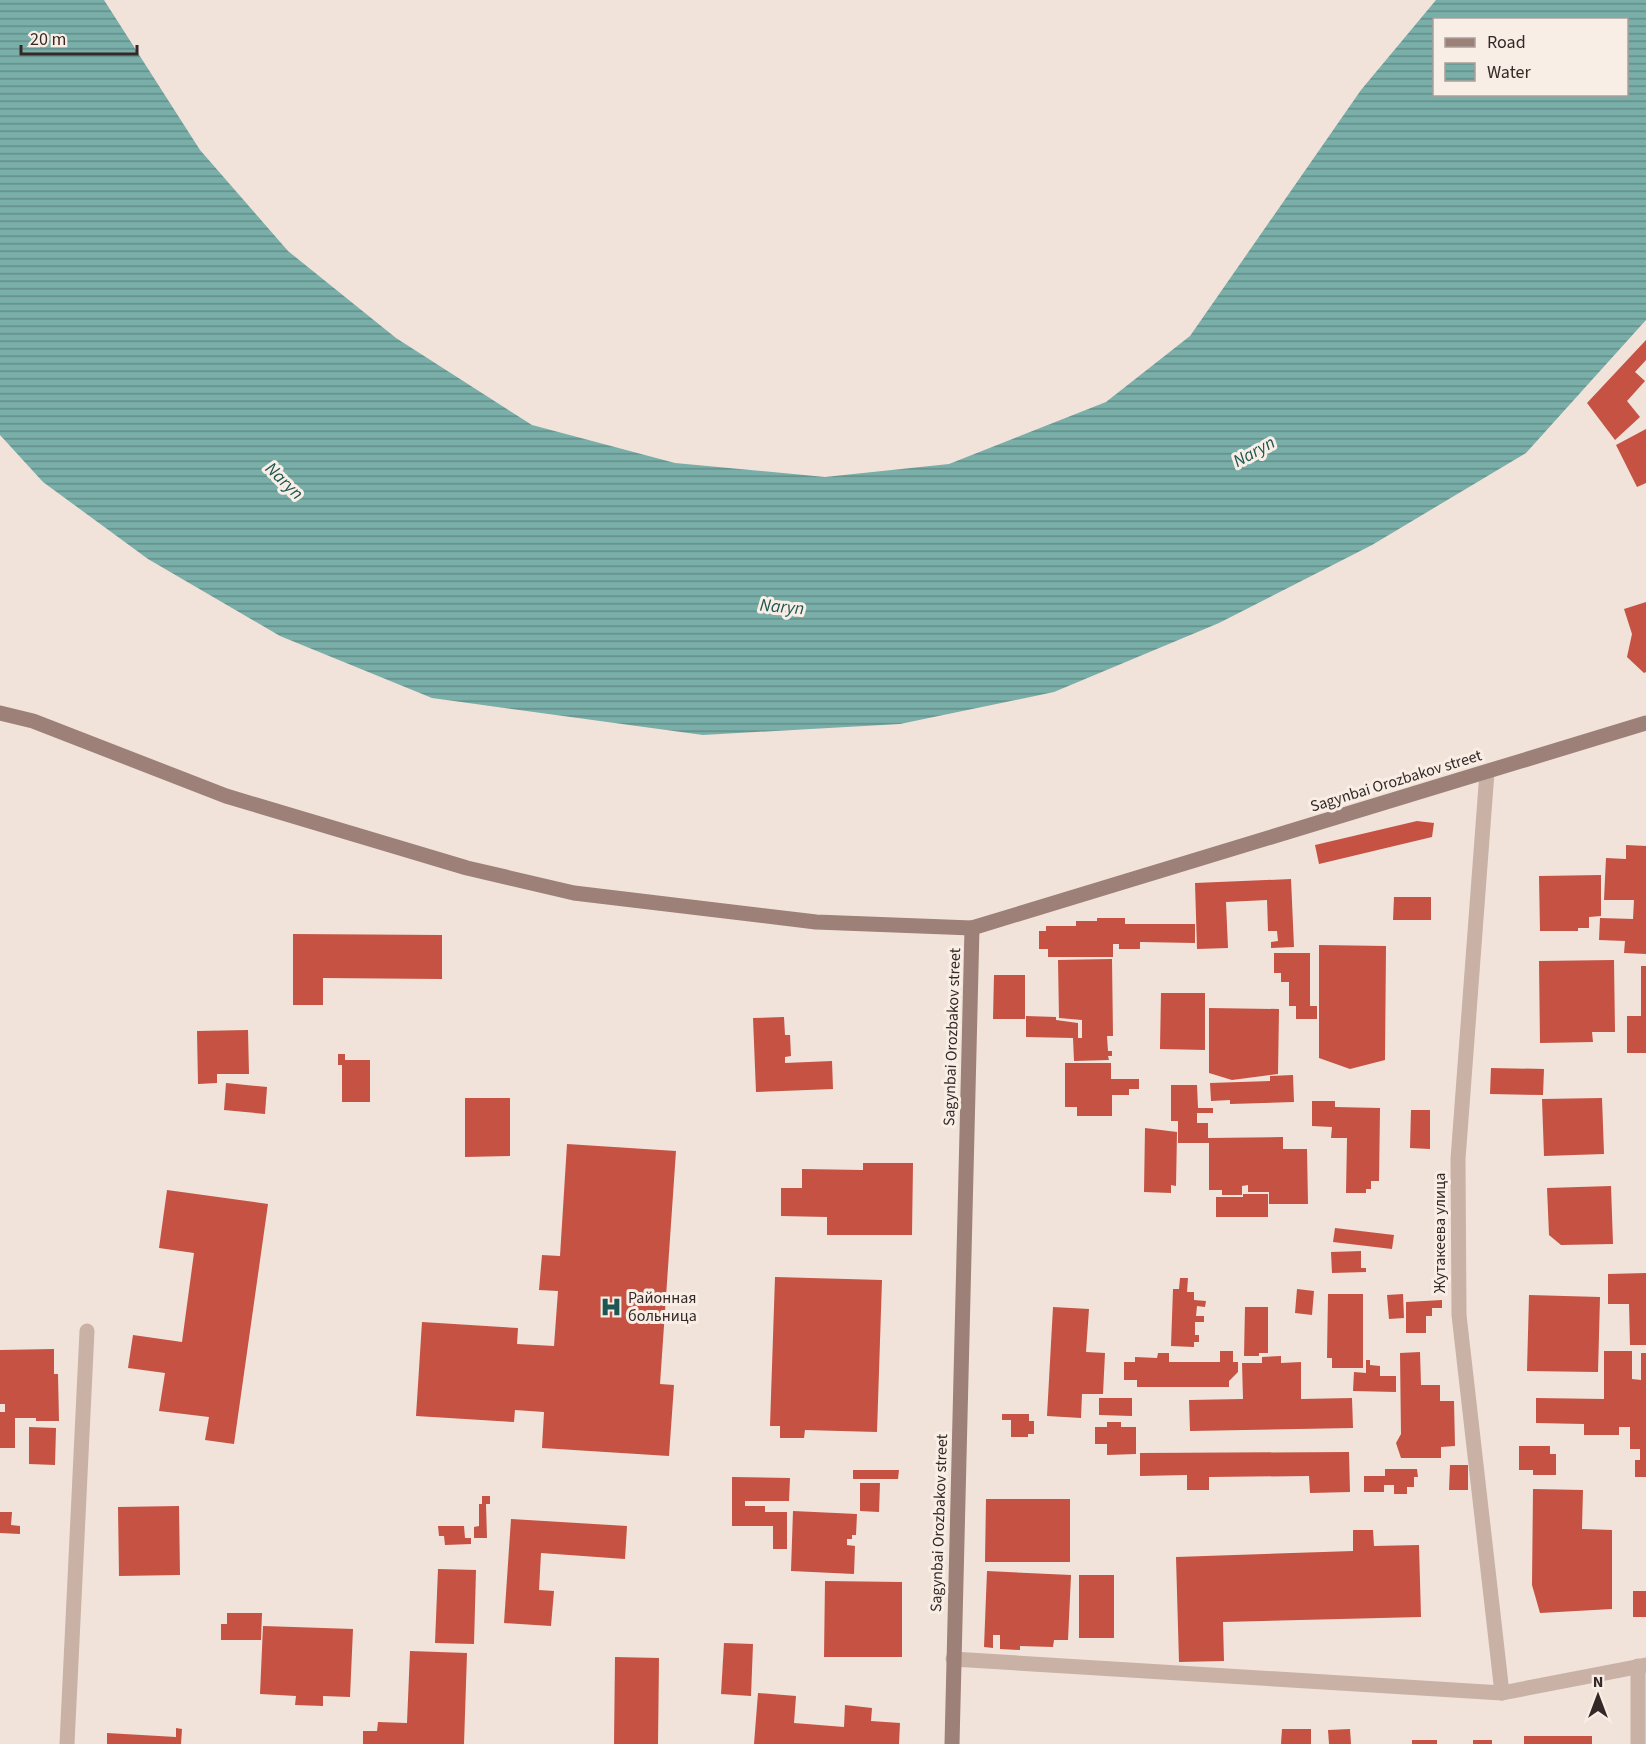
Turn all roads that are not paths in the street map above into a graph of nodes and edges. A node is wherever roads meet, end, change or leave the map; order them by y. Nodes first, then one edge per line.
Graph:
1 (0, 713) edge
2 (1646, 723) edge
3 (1487, 772) junction
4 (972, 928) junction
5 (87, 1331) dead end
6 (953, 1659) junction
7 (1642, 1665) edge
8 (1502, 1693) junction
9 (67, 1744) edge
10 (952, 1744) edge
11 (1638, 1744) edge

1 - 4 street
2 - 3 street, Sagynbai Orozbakov street
3 - 4 street, Sagynbai Orozbakov street
3 - 8 street, Жутакеева улица
4 - 6 street, Sagynbai Orozbakov street
5 - 9 street
6 - 8 street
6 - 10 street, Sagynbai Orozbakov street
7 - 8 street
7 - 11 street

